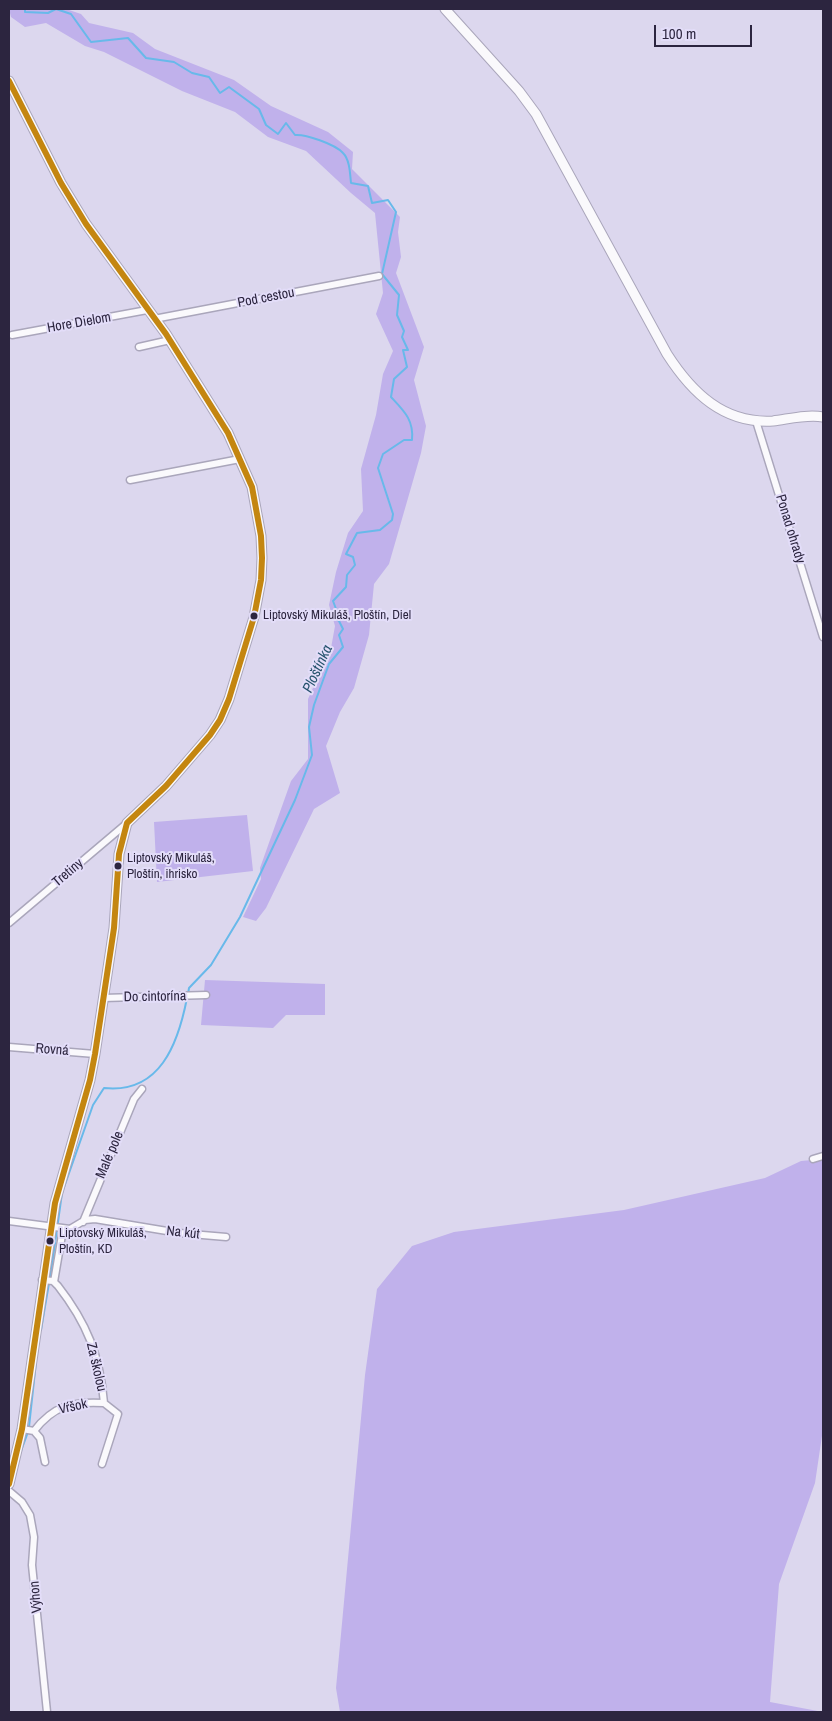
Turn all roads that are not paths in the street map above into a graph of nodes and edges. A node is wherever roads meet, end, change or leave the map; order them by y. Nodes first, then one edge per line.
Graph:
1 (445, 9) edge
2 (9, 81) edge
3 (379, 276) dead end
4 (147, 310) junction
5 (154, 319) junction
6 (12, 335) dead end
7 (170, 340) junction
8 (139, 347) dead end
9 (823, 417) edge
10 (756, 421) junction
11 (240, 459) junction
12 (130, 480) dead end
13 (823, 637) edge
14 (127, 823) junction
15 (9, 923) edge
16 (206, 995) dead end
17 (104, 998) junction
18 (9, 1047) edge
19 (95, 1054) junction
20 (142, 1088) dead end
21 (823, 1156) edge
22 (813, 1159) dead end
23 (9, 1221) edge
24 (82, 1223) junction
25 (57, 1229) junction
26 (226, 1237) dead end
27 (49, 1281) junction
28 (104, 1403) junction
29 (28, 1430) junction
30 (46, 1462) dead end
31 (102, 1464) dead end
32 (9, 1484) edge
33 (9, 1491) edge
34 (47, 1712) edge

1 - 10 street
2 - 4 street
3 - 5 street, Pod cestou
4 - 5 street
4 - 6 street, Hore Dielom
5 - 7 street
7 - 8 street
7 - 11 street
9 - 10 street
10 - 13 street, Ponad ohrady
11 - 12 street
11 - 14 street
14 - 15 street, Tretiny
14 - 17 street
16 - 17 street, Do cintorína
17 - 19 street
18 - 19 street, Rovná
19 - 25 street
20 - 24 street, Malé pole
21 - 22 street
23 - 25 street
24 - 25 street, Na kút
24 - 26 street, Na kút
25 - 27 street
25 - 27 street
27 - 28 street, Za školou
27 - 29 street
28 - 29 street, Vŕšok
28 - 31 street, Za školou
29 - 30 street
29 - 32 street
33 - 34 street, Výhon

